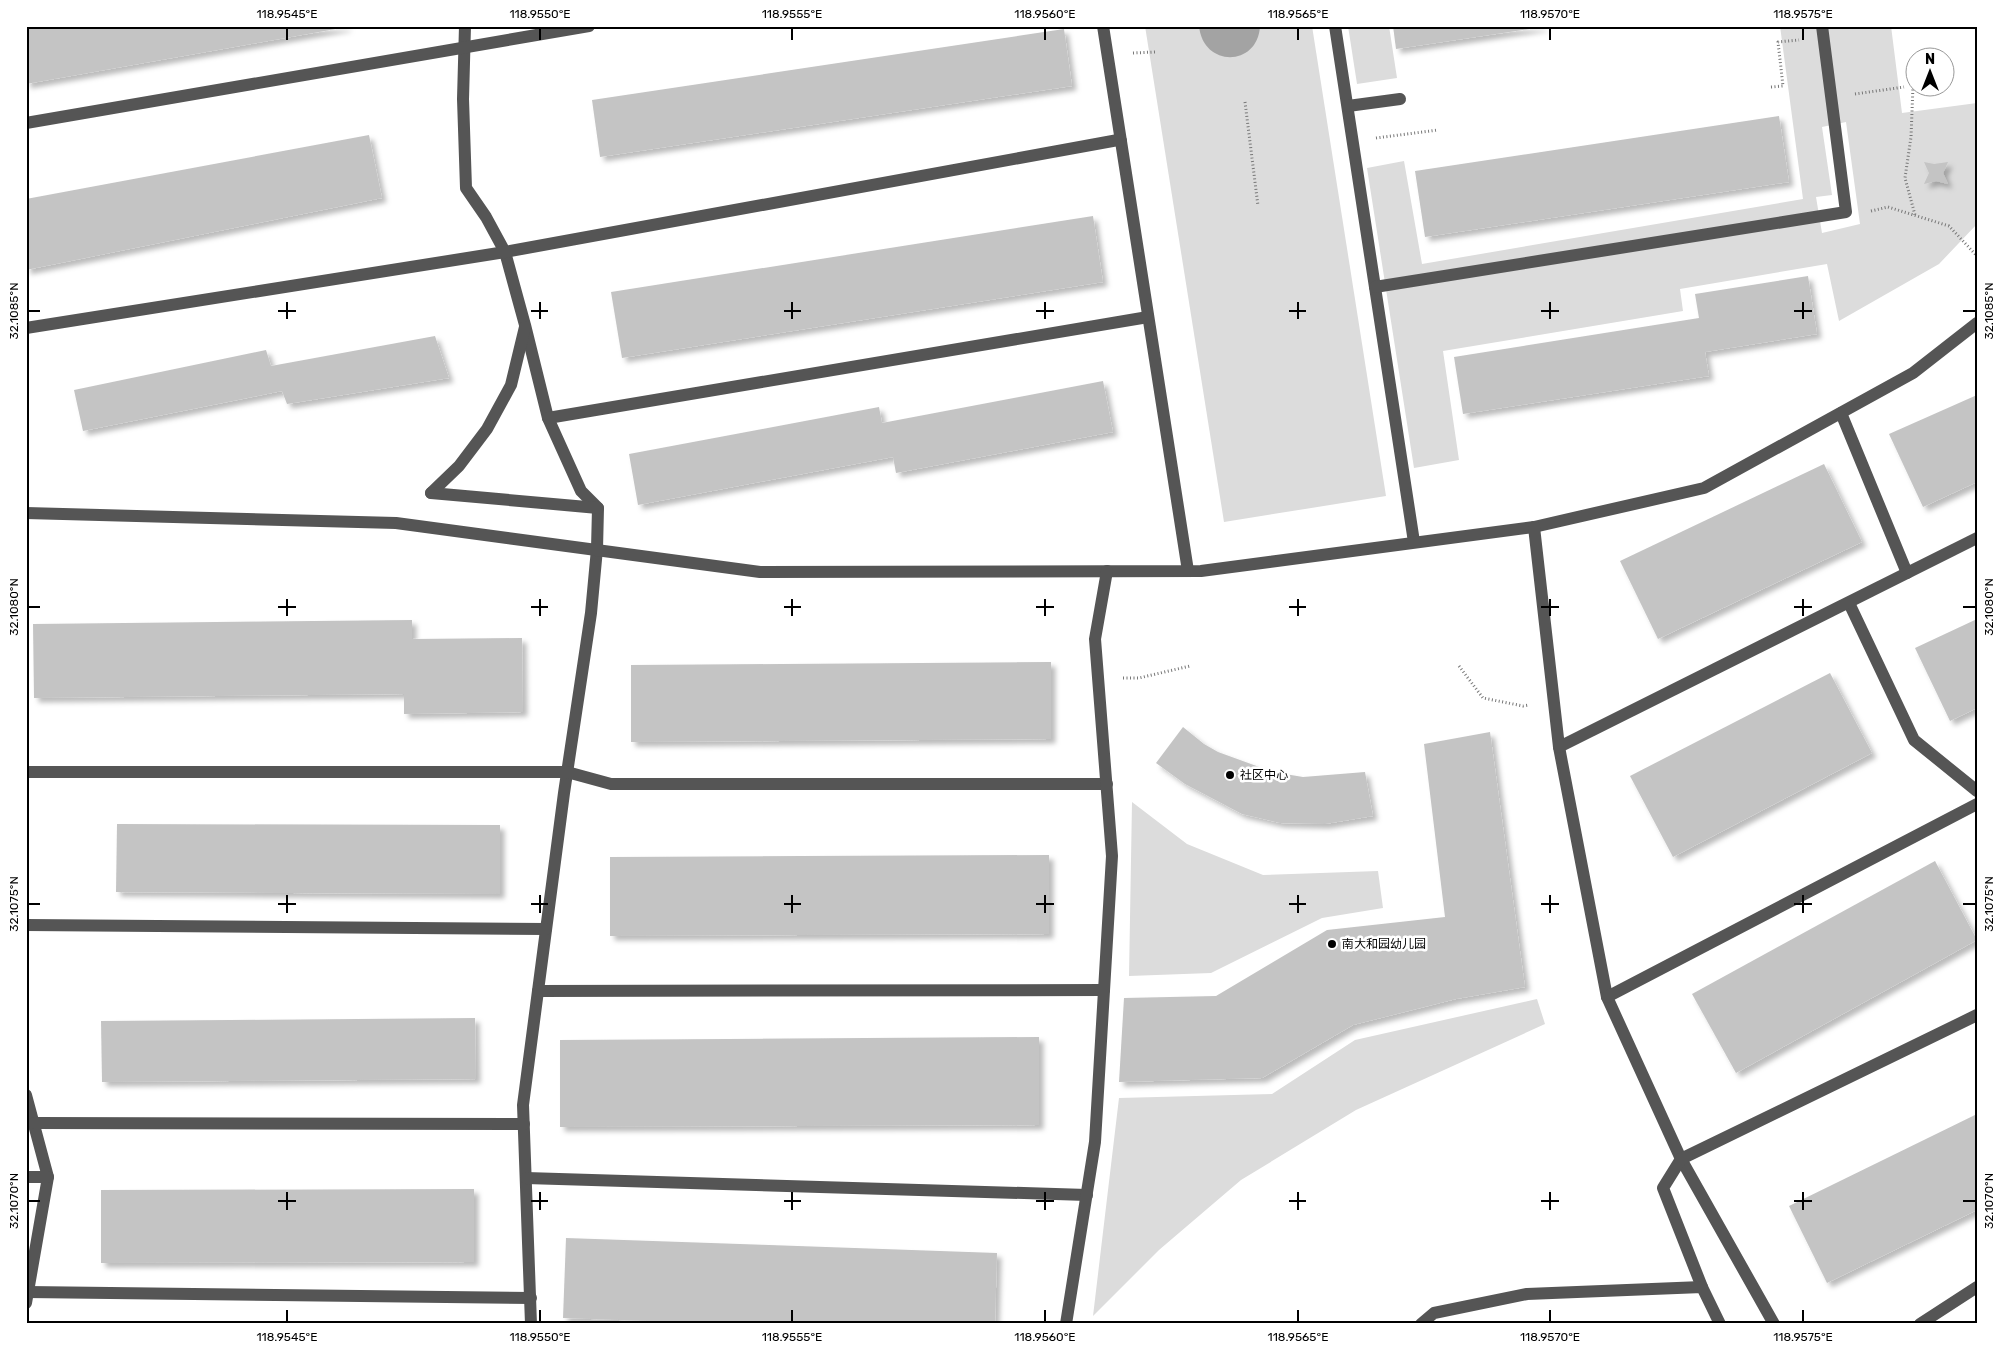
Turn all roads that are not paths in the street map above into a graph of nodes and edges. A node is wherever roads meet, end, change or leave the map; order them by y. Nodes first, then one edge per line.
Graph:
1 (465, 26) edge
2 (589, 26) edge
3 (1103, 26) edge
4 (1336, 26) edge
5 (1822, 32) edge
6 (465, 48) junction
7 (1400, 99) dead end
8 (1348, 106) junction
9 (26, 123) edge
10 (1121, 141) junction
11 (505, 252) junction
12 (1375, 288) junction
13 (1148, 317) junction
14 (1977, 324) edge
15 (526, 325) junction
16 (26, 328) edge
17 (1841, 413) junction
18 (548, 418) junction
19 (598, 508) junction
20 (26, 513) edge
21 (1534, 527) junction
22 (1977, 538) edge
23 (1414, 542) junction
24 (597, 549) junction
25 (1106, 571) junction
26 (1188, 571) junction
27 (1907, 573) junction
28 (1849, 603) junction
29 (1559, 747) junction
30 (26, 772) edge
31 (567, 772) junction
32 (1106, 784) junction
33 (1977, 791) edge
34 (1977, 804) edge
35 (26, 925) edge
36 (546, 929) junction
37 (1104, 990) junction
38 (538, 992) junction
39 (1607, 997) junction
40 (1977, 1014) edge
41 (26, 1095) edge
42 (34, 1123) junction
43 (524, 1124) junction
44 (1680, 1160) junction
45 (26, 1177) edge
46 (48, 1177) junction
47 (526, 1178) junction
48 (1087, 1195) junction
49 (1702, 1287) junction
50 (1977, 1287) edge
51 (27, 1292) edge
52 (530, 1298) junction
53 (26, 1303) edge
54 (532, 1324) edge
55 (1066, 1324) edge
56 (1421, 1324) edge
57 (1720, 1324) edge
58 (1774, 1324) edge
59 (1920, 1324) edge

1 - 6 street
2 - 6 street
3 - 10 street
4 - 8 street
5 - 12 street
6 - 9 street
6 - 11 street
7 - 8 street
8 - 12 street
10 - 11 street
10 - 13 street
11 - 15 street
11 - 16 street
12 - 23 street
13 - 18 street
13 - 26 street
14 - 17 street
15 - 18 street
15 - 19 street
17 - 21 street
17 - 27 street
18 - 19 street
19 - 24 street
20 - 24 street
21 - 23 street
21 - 29 street
22 - 27 street
23 - 26 street
24 - 25 street
24 - 31 street
25 - 26 street
25 - 32 street
27 - 28 street
28 - 29 street
28 - 33 street
29 - 39 street
30 - 31 street
31 - 32 street
31 - 36 street
32 - 37 street
34 - 39 street
35 - 36 street
36 - 38 street
37 - 38 street
37 - 48 street
38 - 43 street
39 - 44 street
40 - 44 street
41 - 42 street
42 - 43 street
42 - 46 street
43 - 47 street
44 - 49 street
44 - 58 street
45 - 46 street
46 - 51 street
47 - 48 street
47 - 52 street
48 - 55 street
49 - 56 street
49 - 57 street
50 - 59 street
51 - 52 street
51 - 53 street
52 - 54 street

